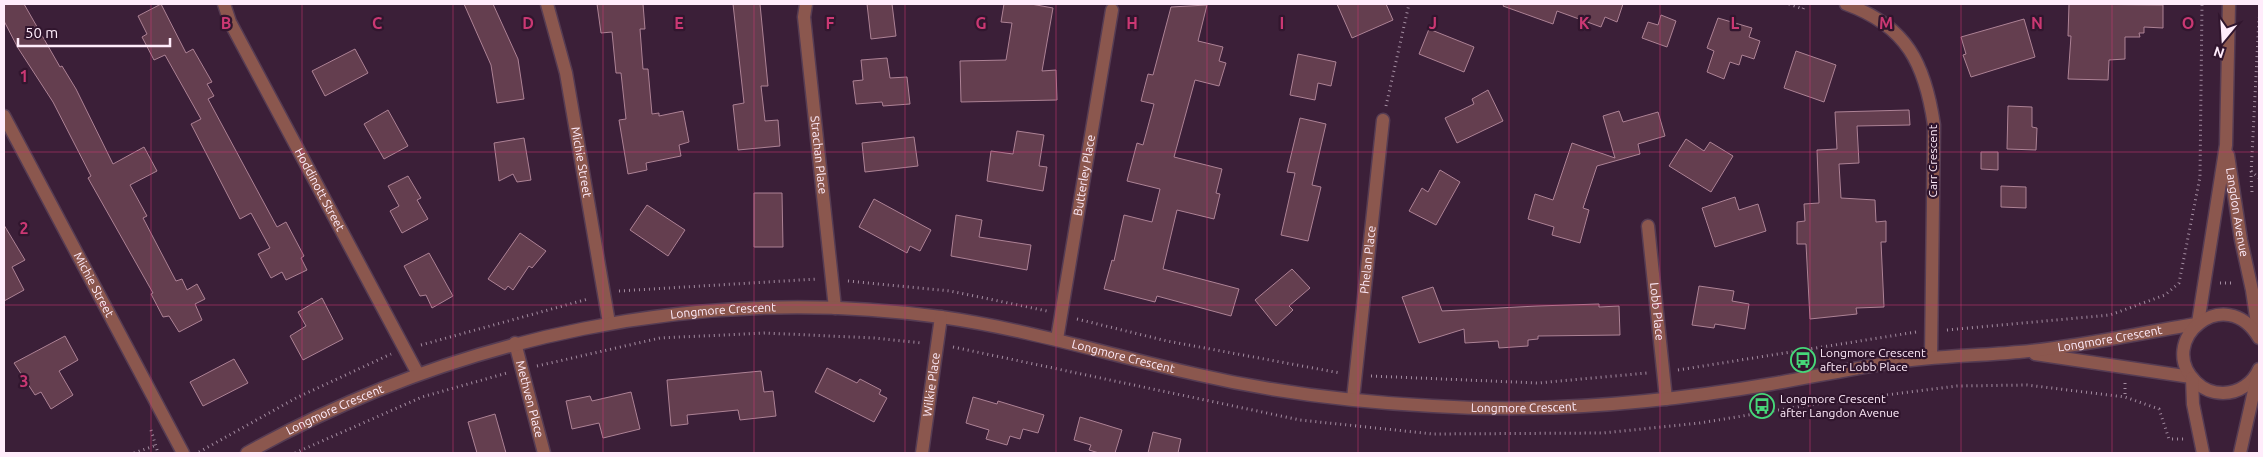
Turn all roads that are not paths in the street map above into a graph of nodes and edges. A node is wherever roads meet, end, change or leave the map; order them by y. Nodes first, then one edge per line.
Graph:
1 (224, 4) edge
2 (547, 4) edge
3 (806, 4) edge
4 (1846, 4) edge
5 (2229, 4) edge
6 (1112, 10) dead end
7 (4, 116) edge
8 (1383, 120) road end
9 (2226, 145) junction
10 (1648, 226) dead end
11 (835, 308) junction
12 (941, 317) junction
13 (609, 323) junction
14 (2197, 324) junction
15 (2259, 338) edge
16 (1057, 339) junction
17 (515, 343) junction
18 (2023, 352) junction
19 (1931, 357) junction
20 (2259, 370) edge
21 (418, 374) junction
22 (2192, 378) junction
23 (1353, 399) junction
24 (1666, 399) junction
25 (183, 453) edge
26 (247, 453) edge
27 (544, 453) edge
28 (922, 453) edge
29 (2203, 453) edge
30 (2240, 453) edge

1 - 21 street, Hoddinott Street
2 - 13 street, Michie Street
3 - 11 street, Strachan Place
4 - 19 street, Carr Crescent
5 - 9 street, Langdon Avenue
6 - 16 street, Butterley Place
7 - 25 street, Michie Street
8 - 23 street, Phelan Place
9 - 14 street, Langdon Avenue
9 - 15 street, Langdon Avenue
10 - 24 street, Lobb Place
11 - 12 street, Longmore Crescent
11 - 13 street, Longmore Crescent
12 - 16 street, Longmore Crescent
12 - 28 street, Wilkie Place
13 - 17 street, Longmore Crescent
14 - 15 street, Longmore Crescent
14 - 18 street, Longmore Crescent
14 - 22 street
16 - 23 street, Longmore Crescent
17 - 21 street, Longmore Crescent
17 - 27 street, Methven Place
18 - 19 street, Longmore Crescent
18 - 22 street, Longmore Crescent
19 - 24 street, Longmore Crescent
20 - 22 street
20 - 30 street
21 - 26 street, Longmore Crescent
22 - 29 street
23 - 24 street, Longmore Crescent

